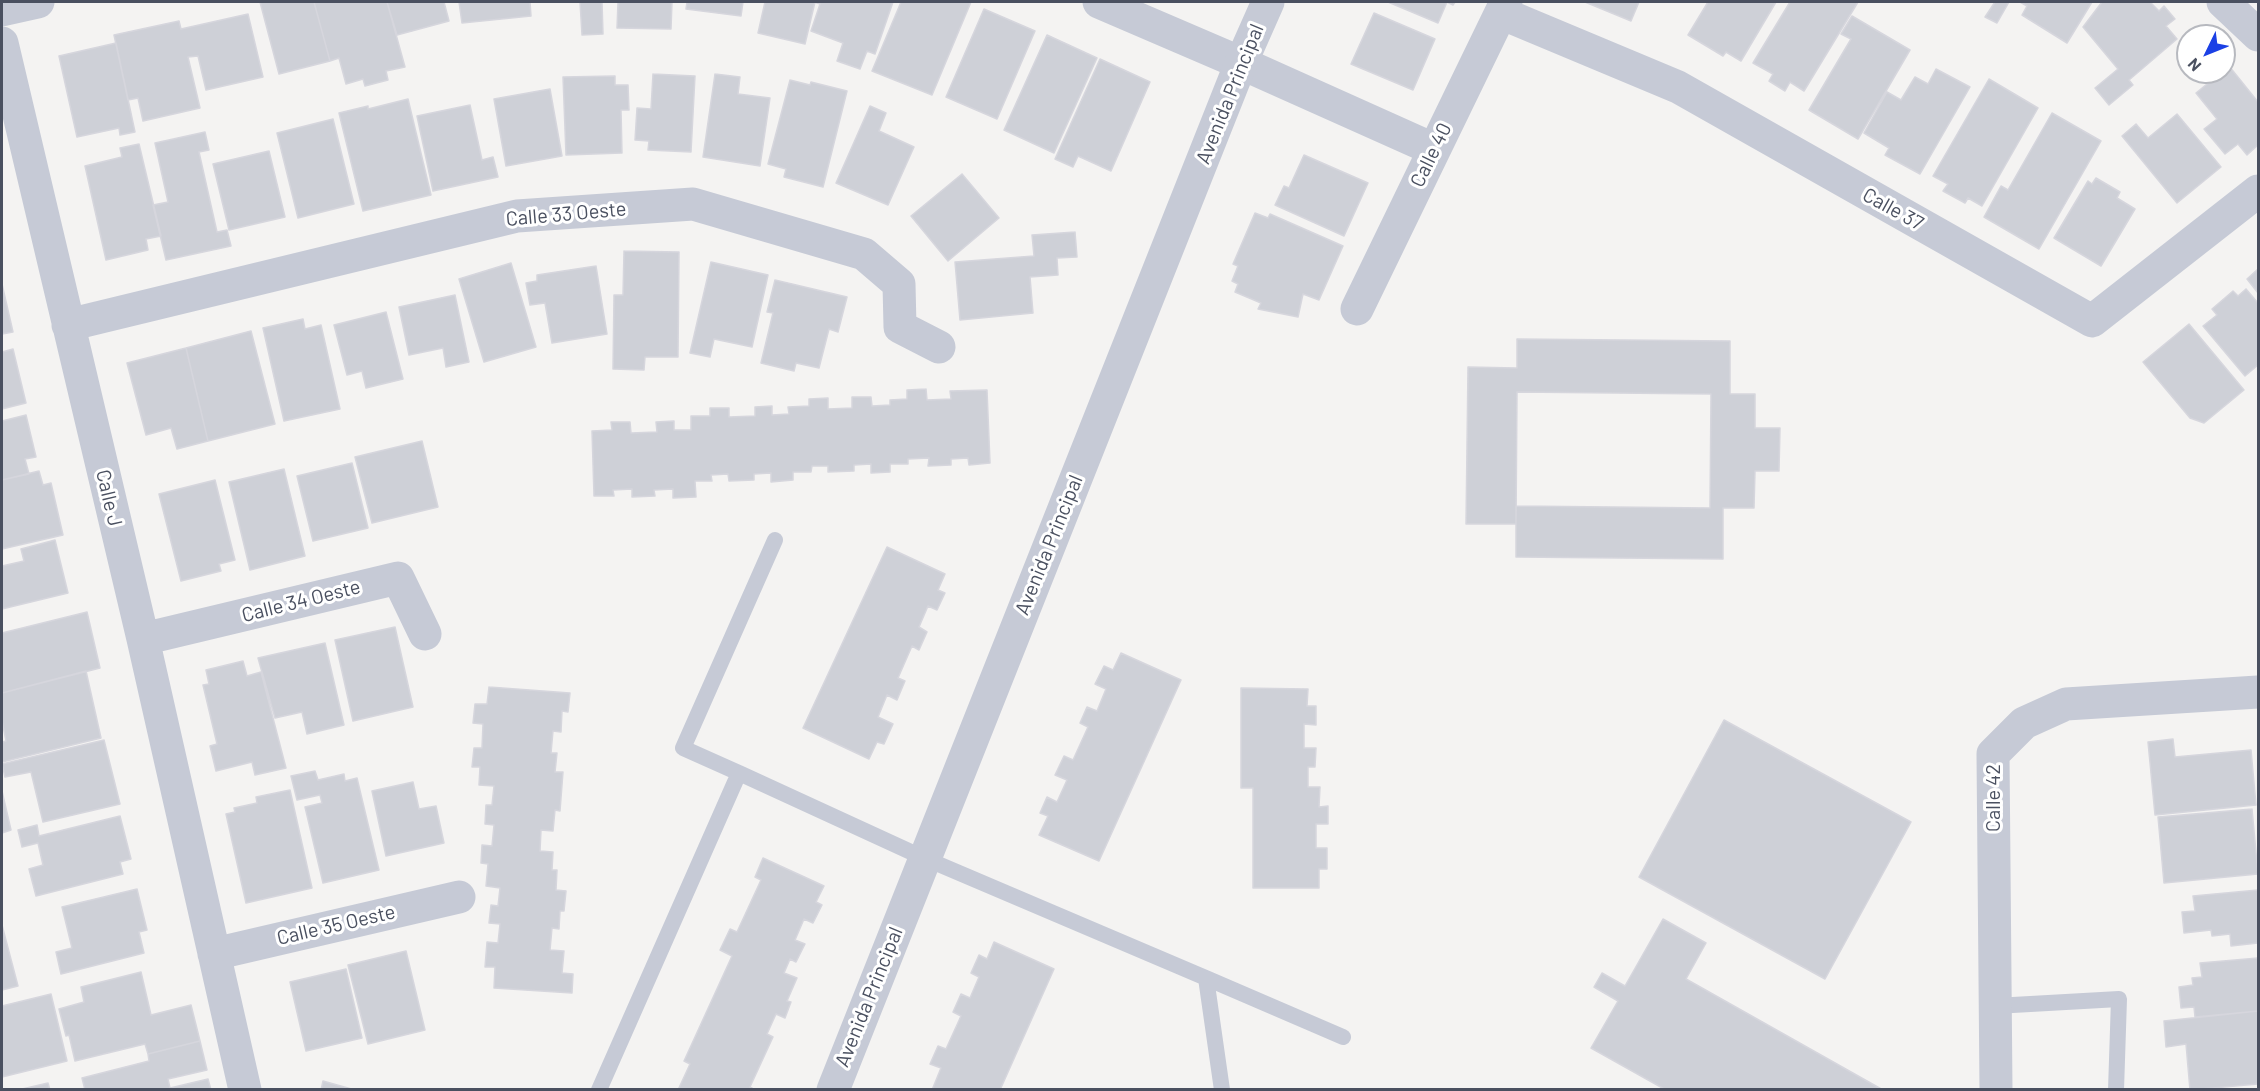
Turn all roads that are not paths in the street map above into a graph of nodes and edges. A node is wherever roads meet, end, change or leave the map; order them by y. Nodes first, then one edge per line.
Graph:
1 (38, 2) edge
2 (1099, 2) edge
3 (1268, 2) edge
4 (2223, 2) edge
5 (1504, 7) edge
6 (2, 10) edge
7 (2259, 35) edge
8 (2, 43) edge
9 (1241, 63) junction
10 (1433, 149) junction
11 (2259, 191) edge
12 (1357, 309) dead end
13 (68, 325) junction
14 (939, 346) dead end
15 (775, 540) dead end
16 (425, 634) dead end
17 (143, 639) junction
18 (2259, 692) edge
19 (739, 773) junction
20 (924, 858) junction
21 (459, 897) dead end
22 (214, 954) junction
23 (1206, 978) junction
24 (1995, 1006) junction
25 (1342, 1037) dead end
26 (245, 1089) edge
27 (599, 1089) edge
28 (833, 1089) edge
29 (1222, 1089) edge
30 (1995, 1089) edge
31 (2116, 1089) edge

1 - 6 street
2 - 9 street
3 - 9 street, Avenida Principal
4 - 7 street
5 - 10 street, Calle 40
5 - 11 street, Calle 37
8 - 13 street, Calle J
9 - 10 street
9 - 20 street, Avenida Principal
10 - 12 street, Calle 40
13 - 14 street, Calle 33 Oeste
13 - 17 street, Calle J
15 - 19 lane
16 - 17 street, Calle 34 Oeste
17 - 22 street, Calle J
18 - 24 street, Calle 42
19 - 20 lane
19 - 27 lane
20 - 23 lane
20 - 28 street, Avenida Principal
21 - 22 street, Calle 35 Oeste
22 - 26 street, Calle J
23 - 25 lane
23 - 29 lane
24 - 30 street, Calle 42
24 - 31 lane

